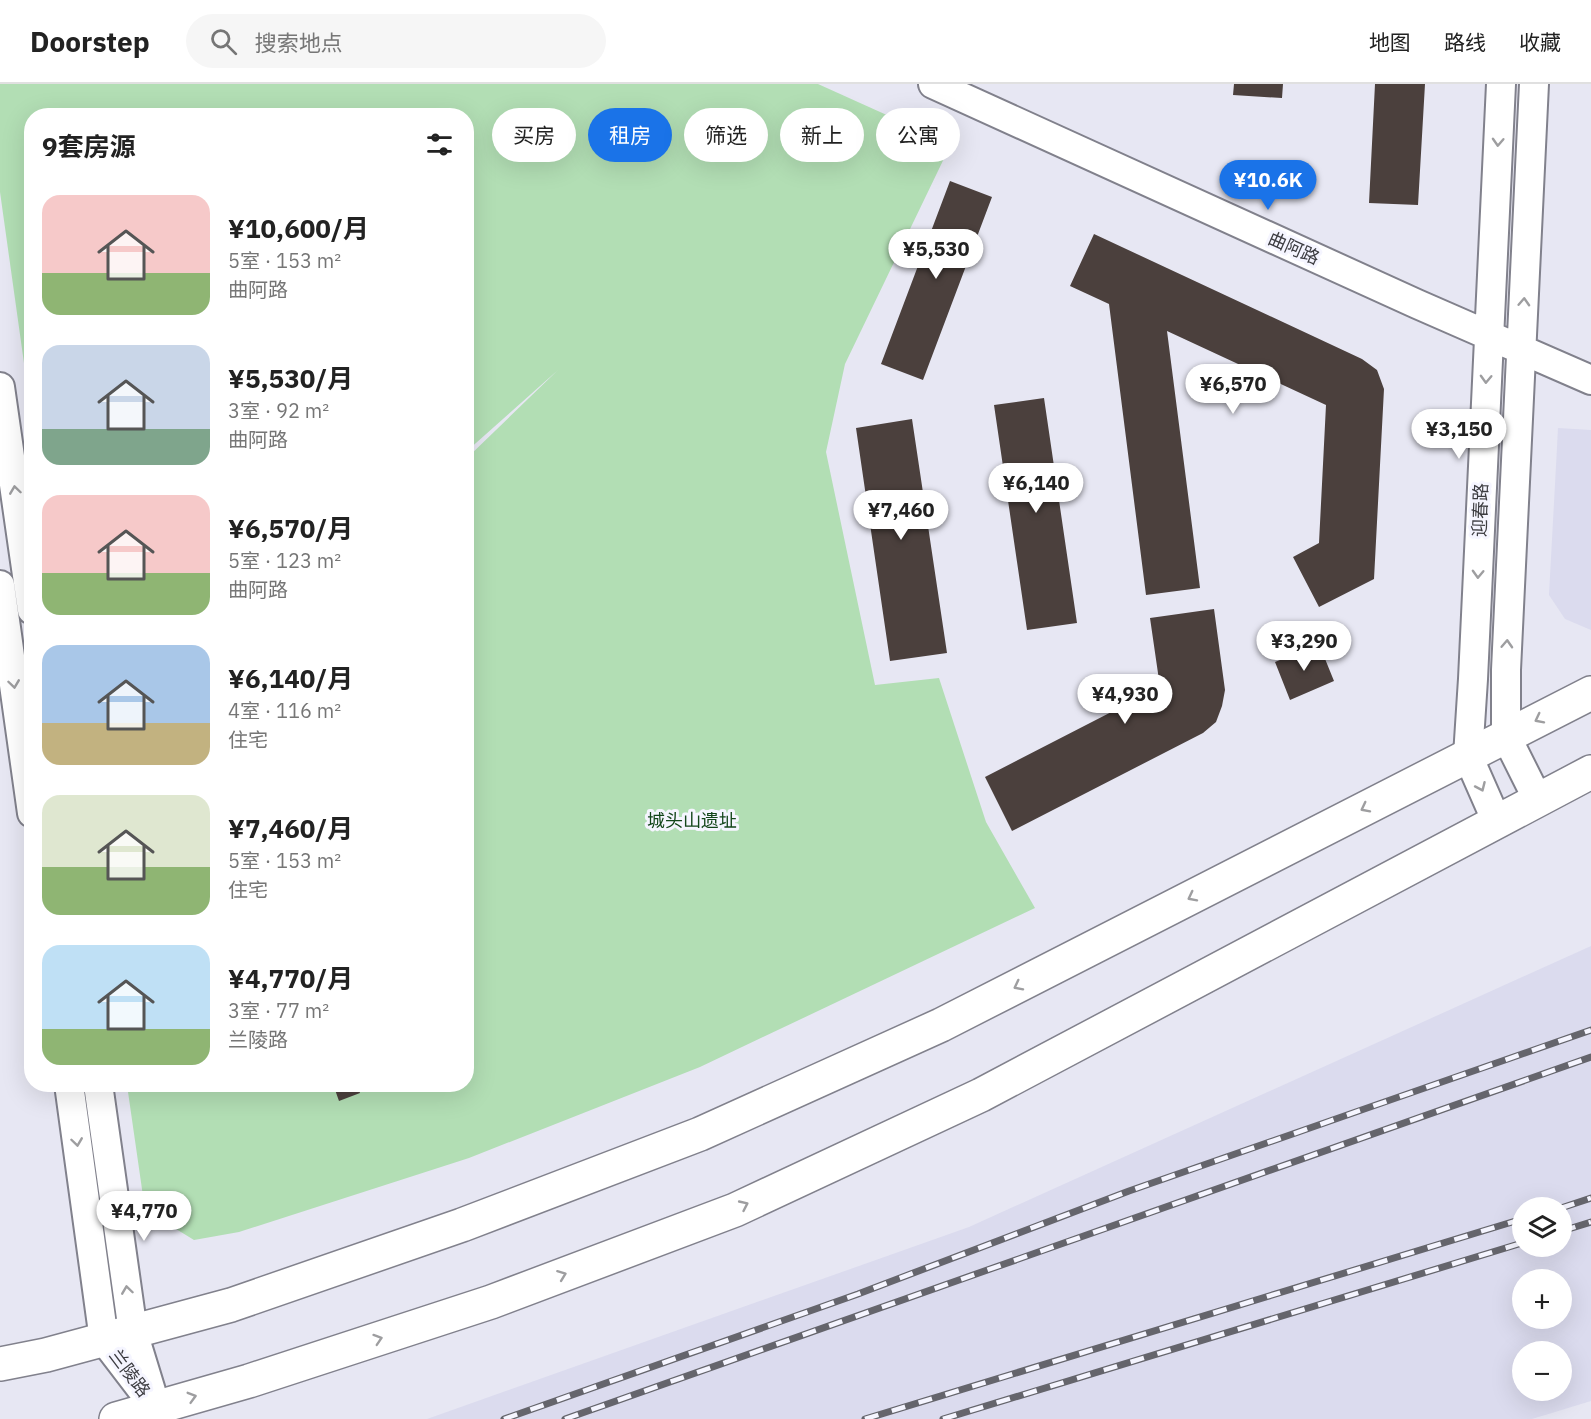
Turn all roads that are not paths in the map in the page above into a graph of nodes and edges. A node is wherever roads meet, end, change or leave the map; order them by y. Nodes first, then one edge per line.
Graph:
1 (933, 84) edge
2 (1501, 84) edge
3 (1534, 84) edge
4 (1488, 335) junction
5 (1522, 351) junction
6 (1591, 380) edge
7 (0, 387) edge
8 (24, 554) edge
9 (0, 585) edge
10 (1591, 693) edge
11 (1506, 736) junction
12 (24, 756) edge
13 (1468, 756) junction
14 (1591, 771) edge
15 (1538, 800) junction
16 (1497, 822) junction
17 (71, 1092) edge
18 (99, 1092) edge
19 (119, 1336) junction
20 (0, 1364) edge
21 (156, 1407) junction
22 (116, 1419) edge

1 - 4 street, 曲阿路
2 -> 4 street, 迎春路
5 -> 3 street, 迎春路
4 - 5 street, 曲阿路
4 -> 13 street, 迎春路
5 - 6 street, 曲阿路
11 -> 5 street, 迎春路
8 -> 7 street
9 -> 12 street
10 -> 11 main road
11 - 13 main road
11 - 15 street, 迎春路
13 -> 16 street, 迎春路
13 -> 19 main road
14 - 15 main road
15 - 16 main road
21 -> 16 main road
17 -> 19 street, 兰陵路
19 -> 18 street, 兰陵路
19 - 20 main road
19 - 21 street, 兰陵路
21 - 22 main road

